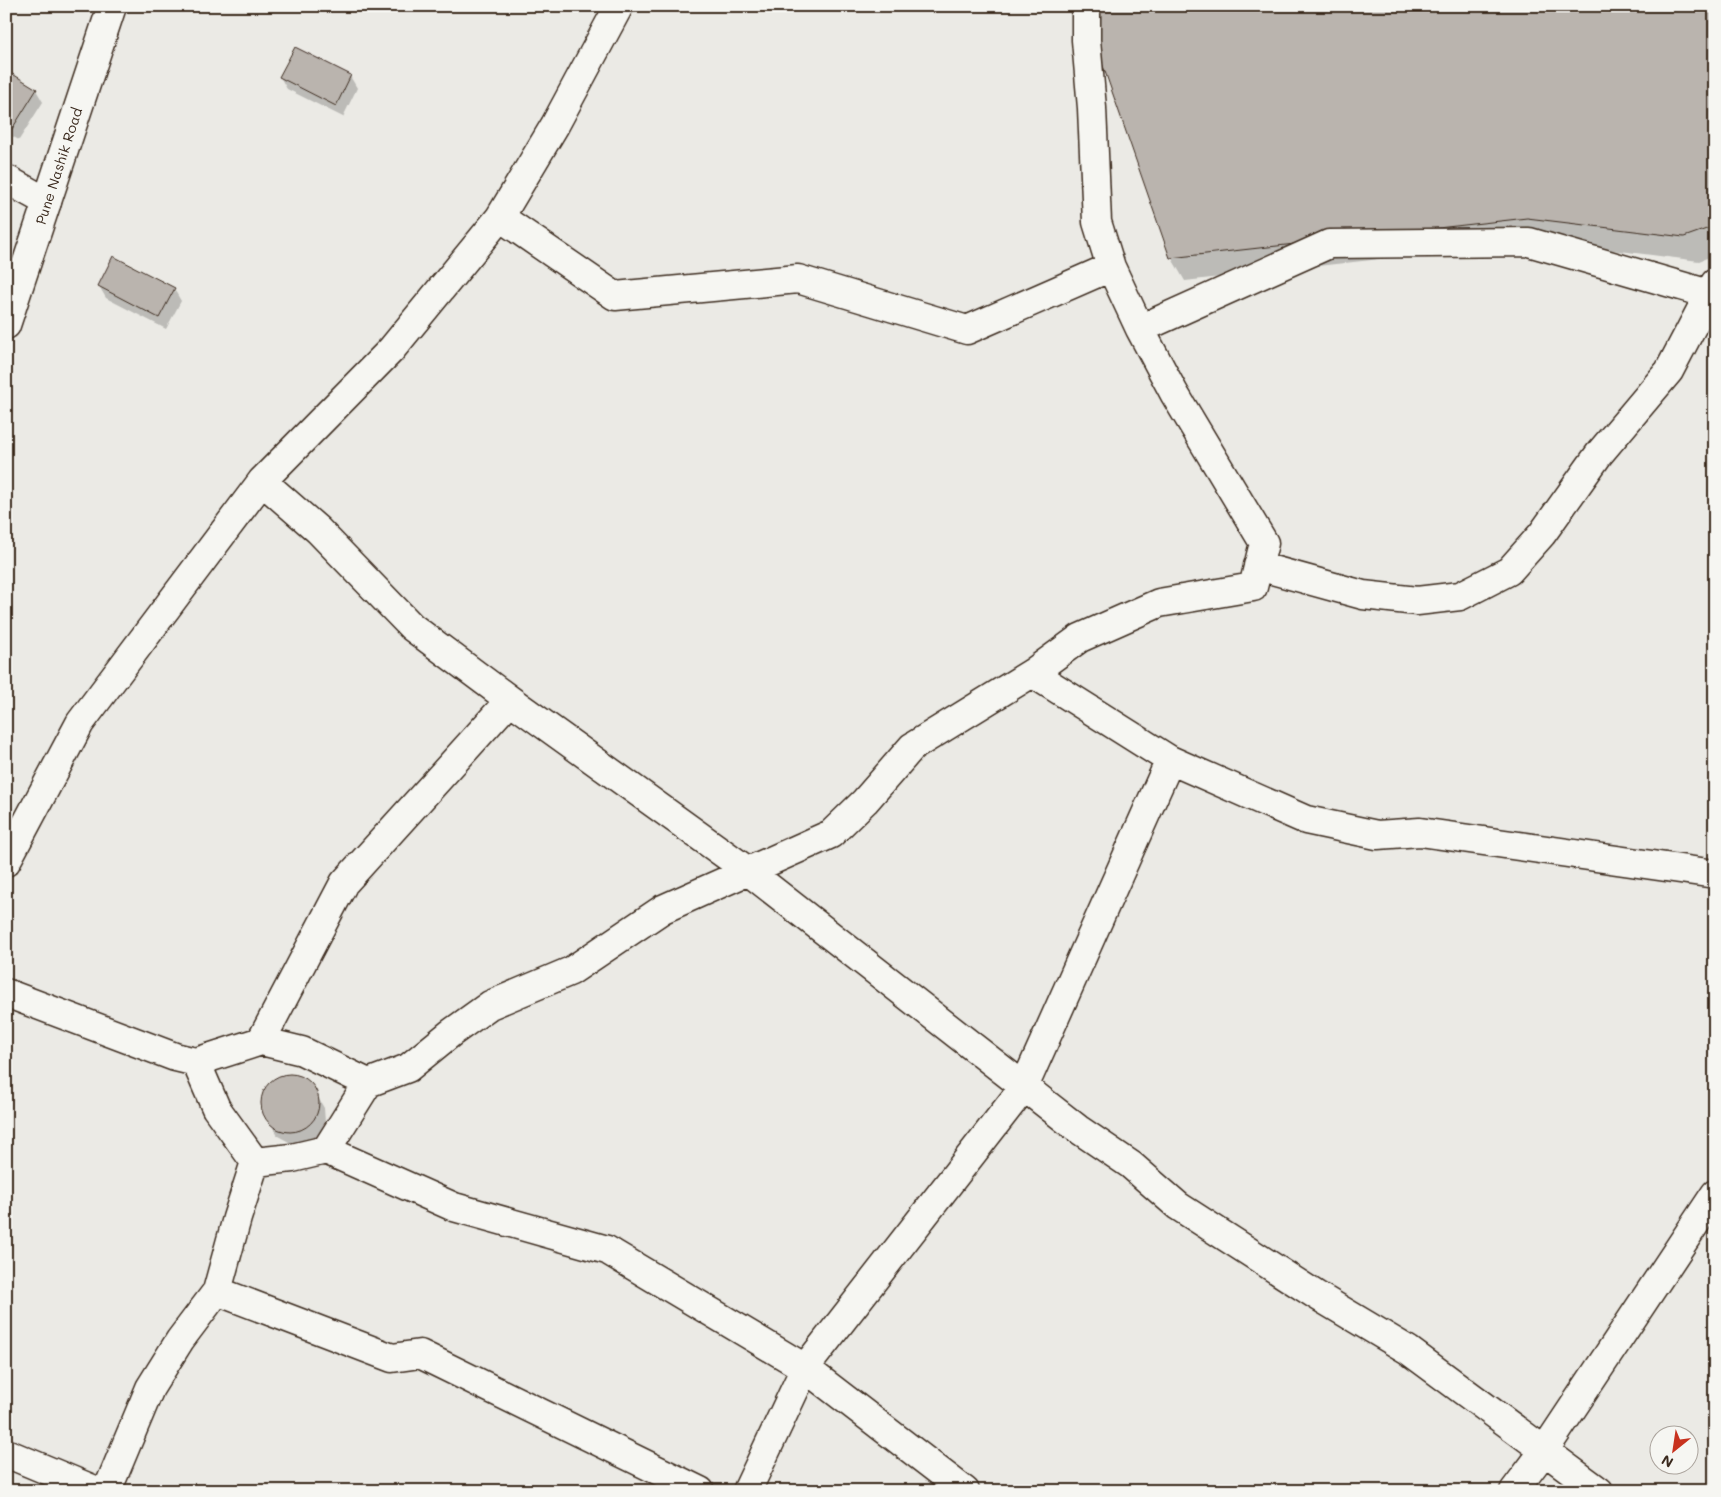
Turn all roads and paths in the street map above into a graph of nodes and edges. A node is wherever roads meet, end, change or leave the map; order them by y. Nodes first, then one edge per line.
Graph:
1 (112, 6) edge
2 (619, 6) edge
3 (1086, 6) edge
4 (6, 179) edge
5 (47, 202) junction
6 (500, 217) junction
7 (1111, 267) junction
8 (1712, 288) edge
9 (6, 326) edge
10 (1140, 329) junction
11 (262, 481) junction
12 (1258, 566) junction
13 (1032, 673) junction
14 (510, 700) junction
15 (1170, 760) junction
16 (6, 862) edge
17 (748, 871) junction
18 (1715, 874) edge
19 (6, 992) edge
20 (261, 1041) junction
21 (196, 1062) junction
22 (368, 1084) junction
23 (1024, 1086) junction
24 (326, 1150) junction
25 (255, 1162) junction
26 (1715, 1194) edge
27 (217, 1291) junction
28 (805, 1368) junction
29 (1544, 1452) junction
30 (6, 1453) edge
31 (97, 1491) edge
32 (107, 1491) edge
33 (700, 1491) edge
34 (747, 1491) edge
35 (965, 1491) edge
36 (1514, 1491) edge
37 (1599, 1491) edge

1 - 5 street, Pune Nashik Road
2 - 6 street
3 - 7 street
4 - 5 street
5 - 9 street, Pune Nashik Road
6 - 7 street
6 - 11 street
7 - 10 street
8 - 10 street
8 - 12 street
10 - 12 street
11 - 14 street
11 - 16 street
12 - 13 street
13 - 15 street
13 - 17 street
14 - 17 street
14 - 20 street
15 - 18 street
15 - 23 street
17 - 22 street
17 - 23 street
19 - 21 street
20 - 21 street
20 - 22 street
21 - 25 street
22 - 24 street
23 - 28 street
23 - 29 street
24 - 25 street
24 - 28 street
25 - 27 street
26 - 29 street
27 - 32 street
27 - 33 street
28 - 34 street
28 - 35 street
29 - 36 street
29 - 37 street
30 - 31 street

